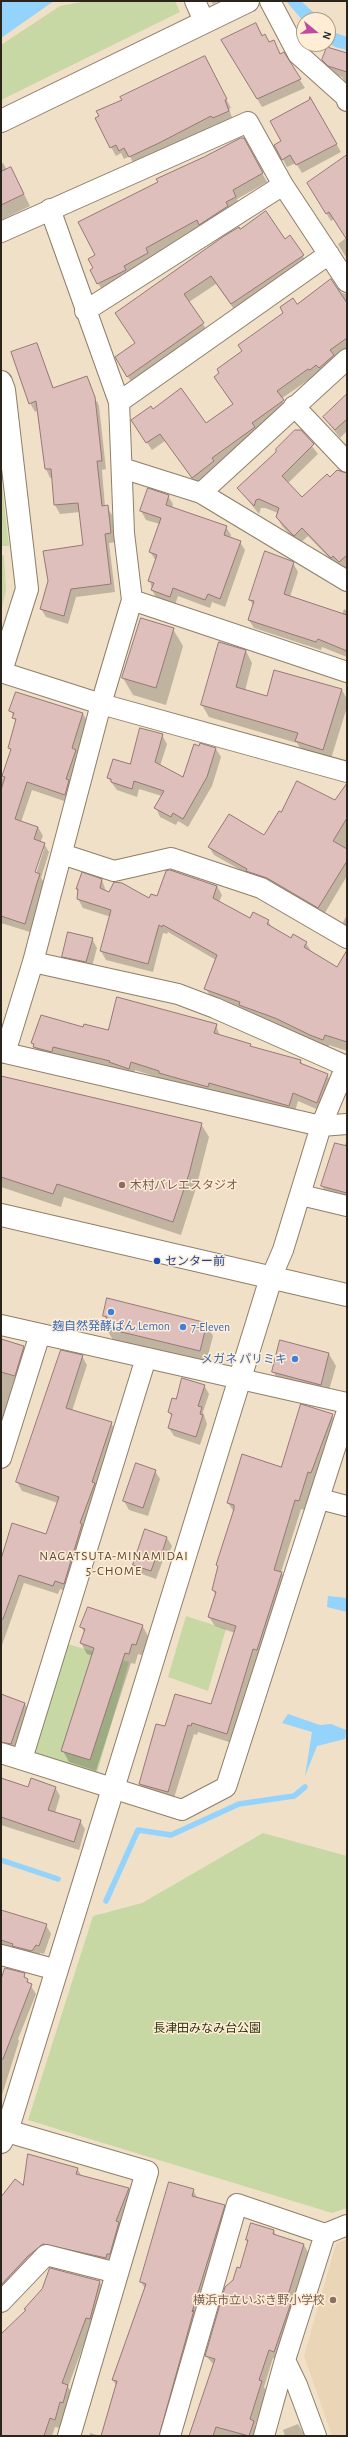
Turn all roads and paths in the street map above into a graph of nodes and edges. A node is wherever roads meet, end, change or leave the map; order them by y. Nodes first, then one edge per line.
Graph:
1 (194, 1) edge
2 (248, 1) edge
3 (270, 1) edge
4 (204, 21) junction
5 (347, 101) edge
6 (1, 120) edge
7 (283, 186) junction
8 (50, 209) junction
9 (1, 232) edge
10 (329, 254) junction
11 (347, 282) edge
12 (85, 311) junction
13 (347, 359) edge
14 (1, 382) edge
15 (119, 402) junction
16 (294, 406) junction
17 (347, 462) edge
18 (122, 468) junction
19 (201, 493) junction
20 (347, 581) edge
21 (132, 600) junction
22 (1, 672) edge
23 (347, 672) edge
24 (101, 704) junction
25 (347, 772) edge
26 (62, 854) junction
27 (347, 938) edge
28 (33, 962) junction
29 (3, 1052) edge
30 (347, 1124) edge
31 (321, 1126) junction
32 (301, 1195) junction
33 (347, 1206) edge
34 (1, 1215) edge
35 (271, 1278) junction
36 (347, 1295) edge
37 (1, 1325) edge
38 (40, 1334) junction
39 (146, 1358) junction
40 (239, 1380) junction
41 (347, 1403) edge
42 (347, 1411) edge
43 (1, 1458) edge
44 (320, 1499) junction
45 (347, 1506) edge
46 (1, 1753) edge
47 (22, 1759) junction
48 (111, 1789) junction
49 (1, 1955) edge
50 (57, 1970) junction
51 (4, 2137) edge
52 (347, 2225) edge
53 (324, 2234) junction
54 (117, 2273) junction
55 (1, 2302) edge
56 (285, 2360) junction
57 (69, 2436) edge
58 (170, 2436) edge
59 (264, 2436) edge
60 (316, 2436) edge

1 - 4 street
2 - 4 street
3 - 5 street
4 - 6 street
7 - 8 street
7 - 10 street
7 - 12 street
8 - 9 street
8 - 12 street
10 - 11 street
10 - 15 street
12 - 15 street
13 - 16 street
14 - 22 street
15 - 18 street
16 - 17 street
16 - 19 street
18 - 19 street
18 - 21 street
19 - 20 street
21 - 23 street
21 - 24 street
22 - 24 street
24 - 25 street
24 - 26 street
26 - 27 street
26 - 28 street
28 - 29 street
28 - 31 street
29 - 31 street
30 - 31 street
31 - 32 street
32 - 33 street
32 - 35 street
34 - 35 street
35 - 36 street
35 - 40 street
37 - 38 street
38 - 39 street
38 - 43 street
39 - 40 street
39 - 47 street
40 - 41 street
40 - 48 street
42 - 44 street
44 - 45 street
44 - 48 street
46 - 47 street
47 - 48 street
48 - 50 street
49 - 50 street
50 - 51 street
51 - 54 street
52 - 53 street
53 - 56 street
53 - 58 street
54 - 55 street
54 - 57 street
56 - 59 street
56 - 60 street

